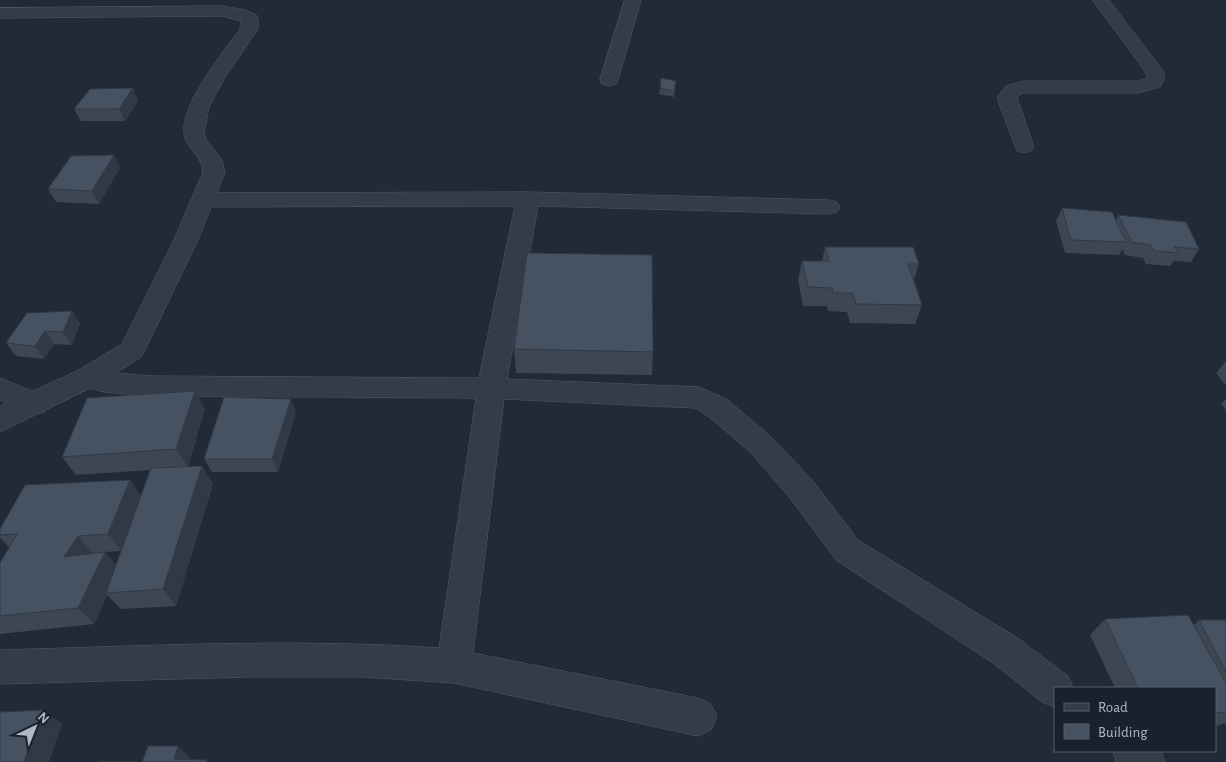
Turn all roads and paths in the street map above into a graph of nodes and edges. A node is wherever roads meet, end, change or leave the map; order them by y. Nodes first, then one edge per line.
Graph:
1 (632, 0) edge
2 (1101, 0) edge
3 (0, 13) edge
4 (609, 80) dead end
5 (1024, 147) dead end
6 (528, 199) junction
7 (202, 200) junction
8 (829, 207) dead end
9 (87, 378) junction
10 (0, 388) edge
11 (491, 388) junction
12 (34, 404) junction
13 (0, 421) edge
14 (0, 666) edge
15 (454, 666) junction
16 (1054, 688) edge
17 (698, 717) dead end
18 (1133, 752) edge
19 (1146, 762) edge

1 - 4 street
2 - 5 street
3 - 7 street
6 - 7 street
6 - 8 street
6 - 11 street
7 - 9 street
9 - 11 street
9 - 12 street
10 - 12 street
11 - 15 street
11 - 16 street
12 - 13 street
14 - 15 street
15 - 17 street
18 - 19 street

